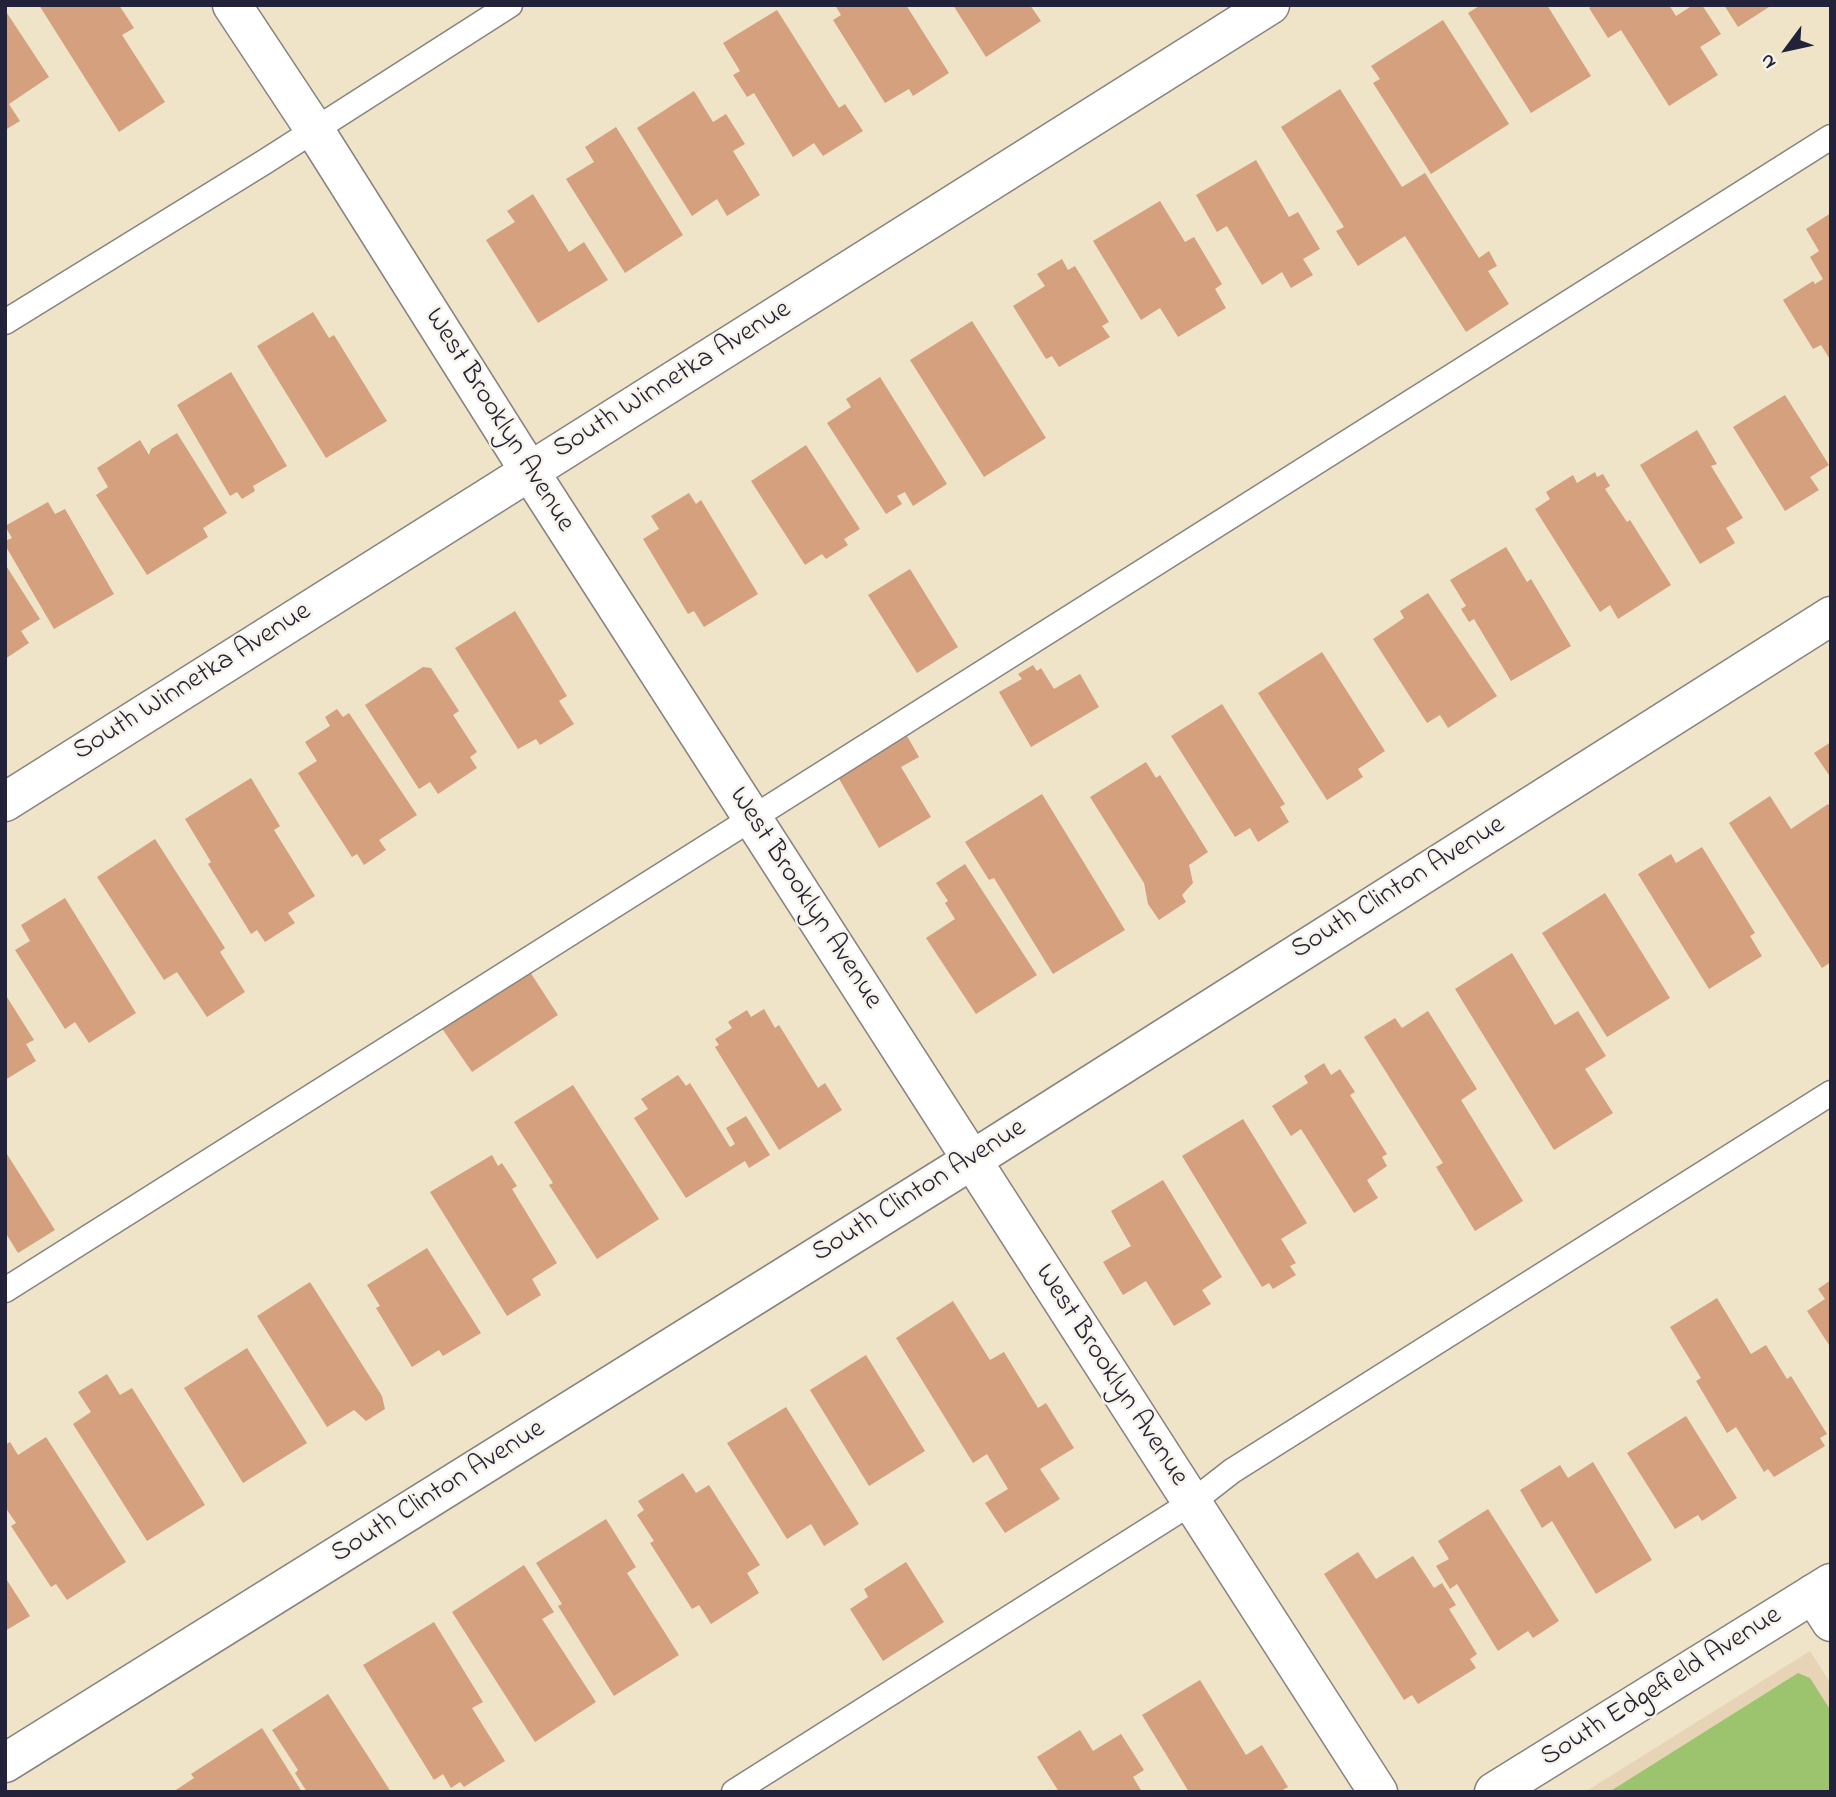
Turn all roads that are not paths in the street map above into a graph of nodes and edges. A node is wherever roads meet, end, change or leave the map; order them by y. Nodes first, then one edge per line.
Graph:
1 (232, 5) edge
2 (510, 5) edge
3 (1270, 5) edge
4 (314, 129) junction
5 (1831, 137) edge
6 (5, 322) edge
7 (530, 472) junction
8 (1831, 616) edge
9 (5, 802) edge
10 (753, 820) junction
11 (1831, 1093) edge
12 (972, 1160) junction
13 (5, 1290) edge
14 (1191, 1503) junction
15 (1825, 1600) edge
16 (5, 1763) edge
17 (734, 1792) edge
18 (1378, 1792) edge
19 (1494, 1792) edge

1 - 4 street, West Brooklyn Avenue
2 - 4 lane
3 - 7 street, South Winnetka Avenue
4 - 6 lane
4 - 7 street, West Brooklyn Avenue
5 - 10 lane
7 - 9 street, South Winnetka Avenue
7 - 10 street, West Brooklyn Avenue
8 - 12 street, South Clinton Avenue
10 - 12 street, West Brooklyn Avenue
10 - 13 lane
11 - 14 lane
12 - 14 street, West Brooklyn Avenue
12 - 16 street, South Clinton Avenue
14 - 17 lane
14 - 18 street, West Brooklyn Avenue
15 - 19 street, South Edgefield Avenue

